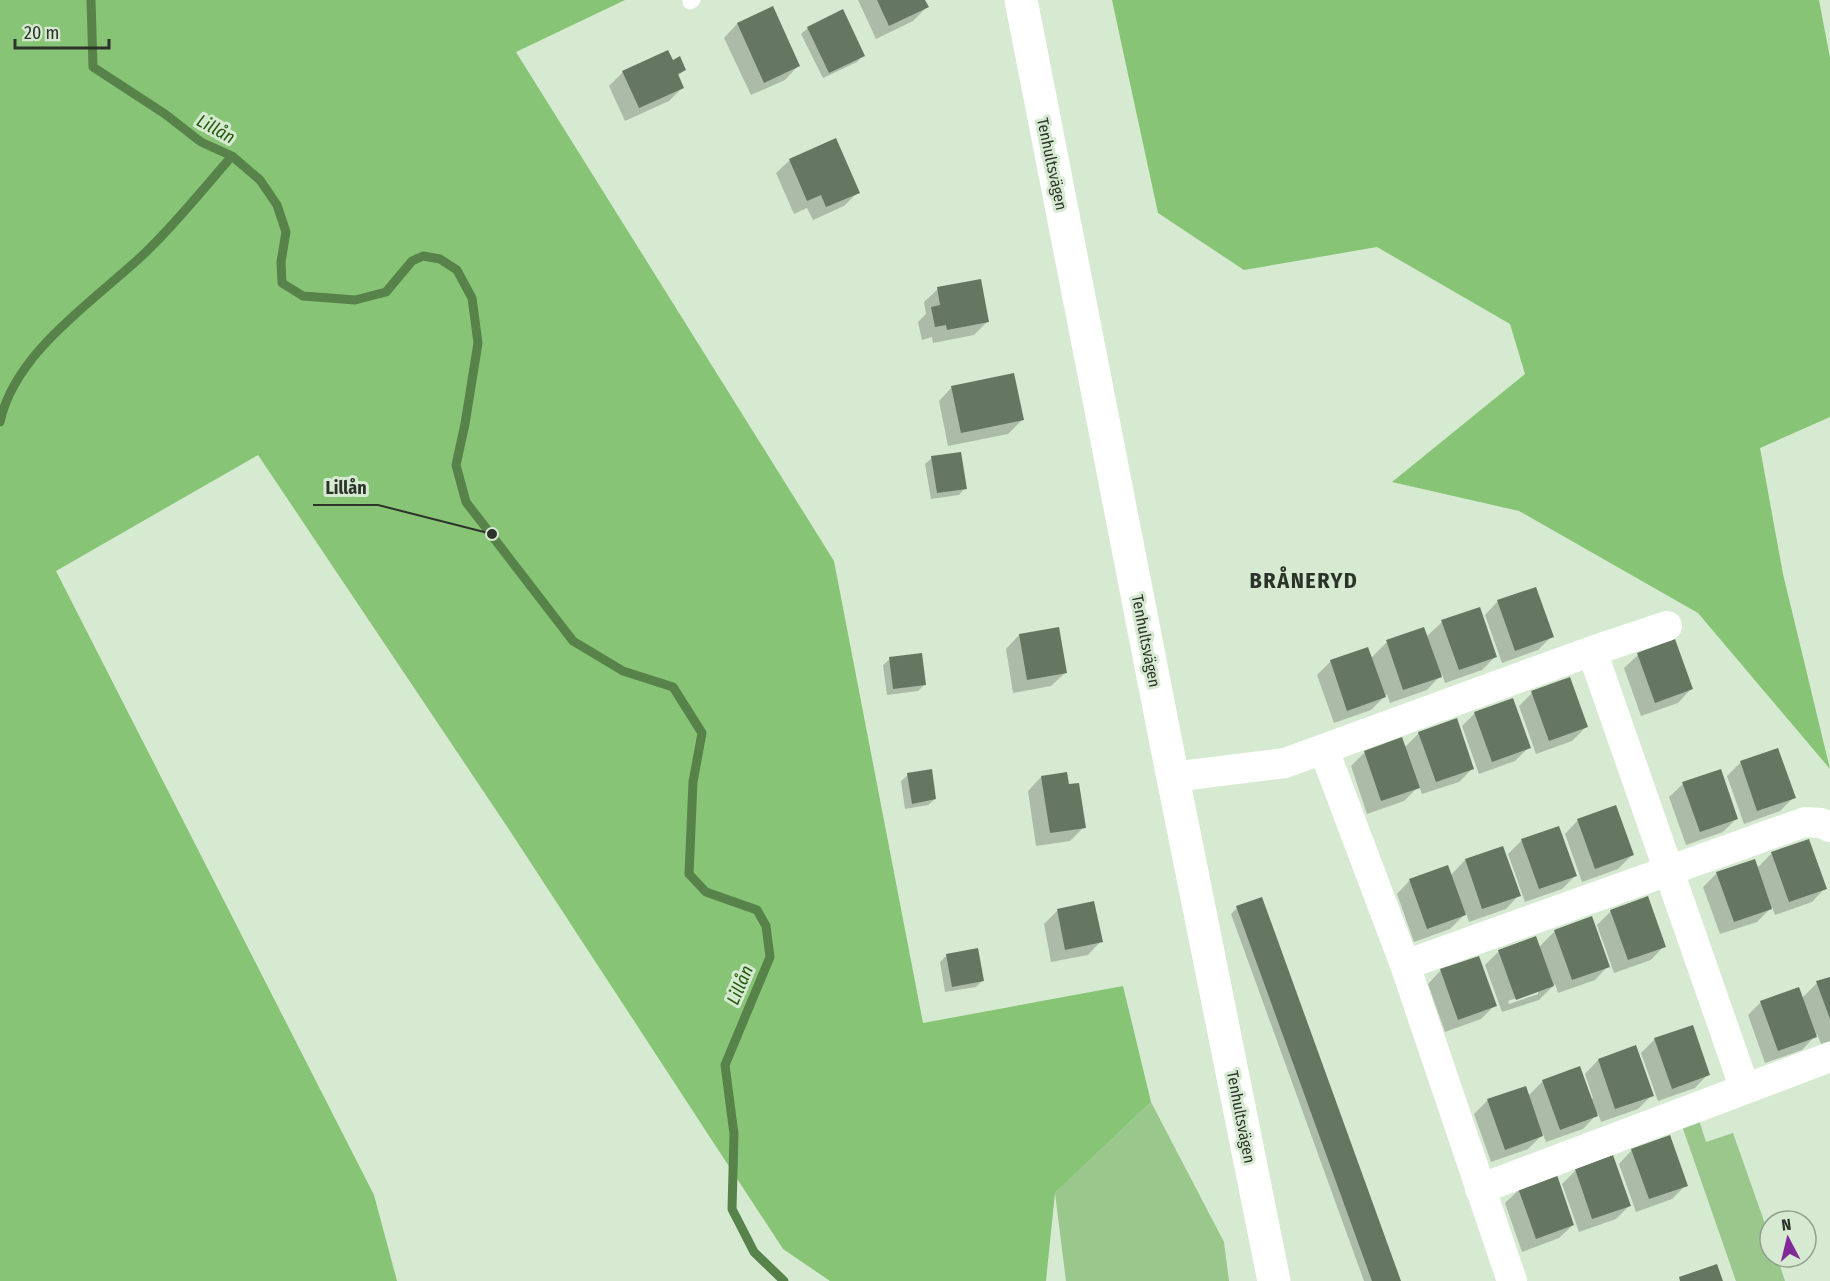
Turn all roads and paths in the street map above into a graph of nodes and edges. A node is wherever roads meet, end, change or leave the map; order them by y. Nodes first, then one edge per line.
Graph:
1 (1021, 0) edge
2 (1667, 626) dead end
3 (1592, 651) junction
4 (1323, 750) junction
5 (1173, 777) junction
6 (1830, 827) edge
7 (1669, 871) junction
8 (1406, 965) junction
9 (1830, 1057) edge
10 (1745, 1089) junction
11 (1480, 1189) junction
12 (1274, 1281) edge
13 (1512, 1281) edge

1 - 5 street, Tenhultsvägen
2 - 3 street
3 - 4 street
3 - 7 street
4 - 5 street
4 - 8 street
5 - 12 street, Tenhultsvägen
6 - 7 street
7 - 8 street
7 - 10 street
8 - 11 street
9 - 10 street
10 - 11 street
11 - 13 street

